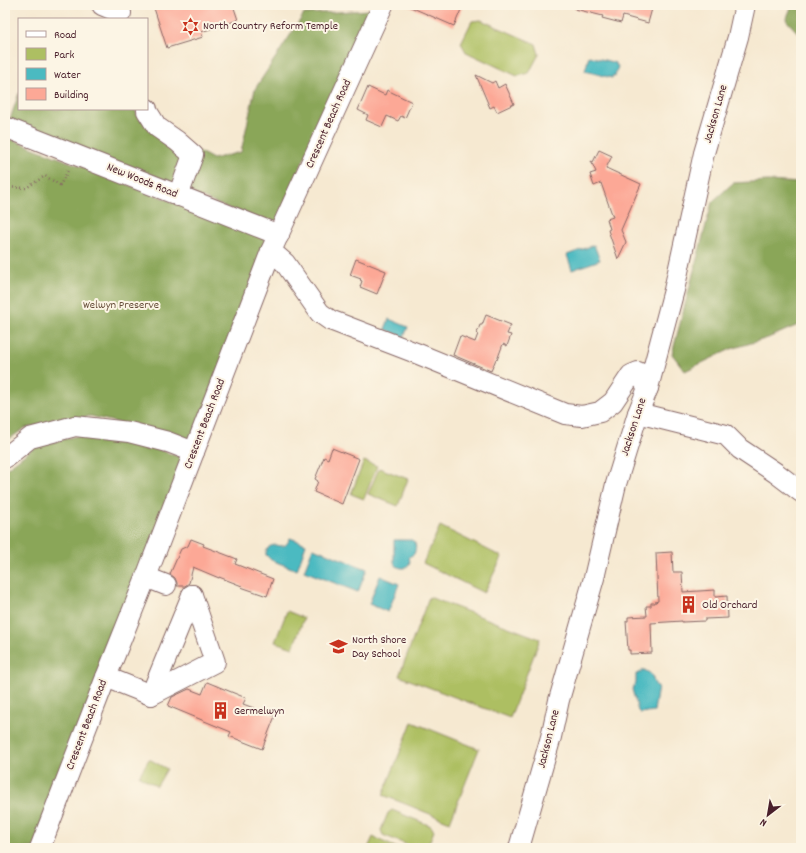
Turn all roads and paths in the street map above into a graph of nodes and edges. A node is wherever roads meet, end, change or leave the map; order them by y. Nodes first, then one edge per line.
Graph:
1 (102, 5) edge
2 (384, 5) edge
3 (745, 5) edge
4 (123, 12) edge
5 (147, 110) edge
6 (5, 127) edge
7 (76, 155) junction
8 (5, 187) edge
9 (178, 196) junction
10 (275, 243) junction
11 (648, 388) junction
12 (638, 413) junction
13 (194, 452) junction
14 (5, 458) edge
15 (801, 492) edge
16 (146, 577) junction
17 (177, 589) junction
18 (106, 677) junction
19 (151, 695) junction
20 (40, 848) edge
21 (519, 848) edge

1 - 4 street
2 - 10 street, Crescent Beach Road
3 - 11 street, Jackson Lane
5 - 9 street
6 - 7 street, New Woods Road
7 - 8 path
7 - 9 street, New Woods Road
9 - 10 street, New Woods Road
10 - 11 street
10 - 13 street, Crescent Beach Road
11 - 12 street, Jackson Lane
12 - 15 street
12 - 21 street, Jackson Lane
13 - 14 street
13 - 16 street, Crescent Beach Road
16 - 17 street
16 - 18 street, Crescent Beach Road
17 - 19 street
17 - 19 street
18 - 19 street
18 - 20 street, Crescent Beach Road

